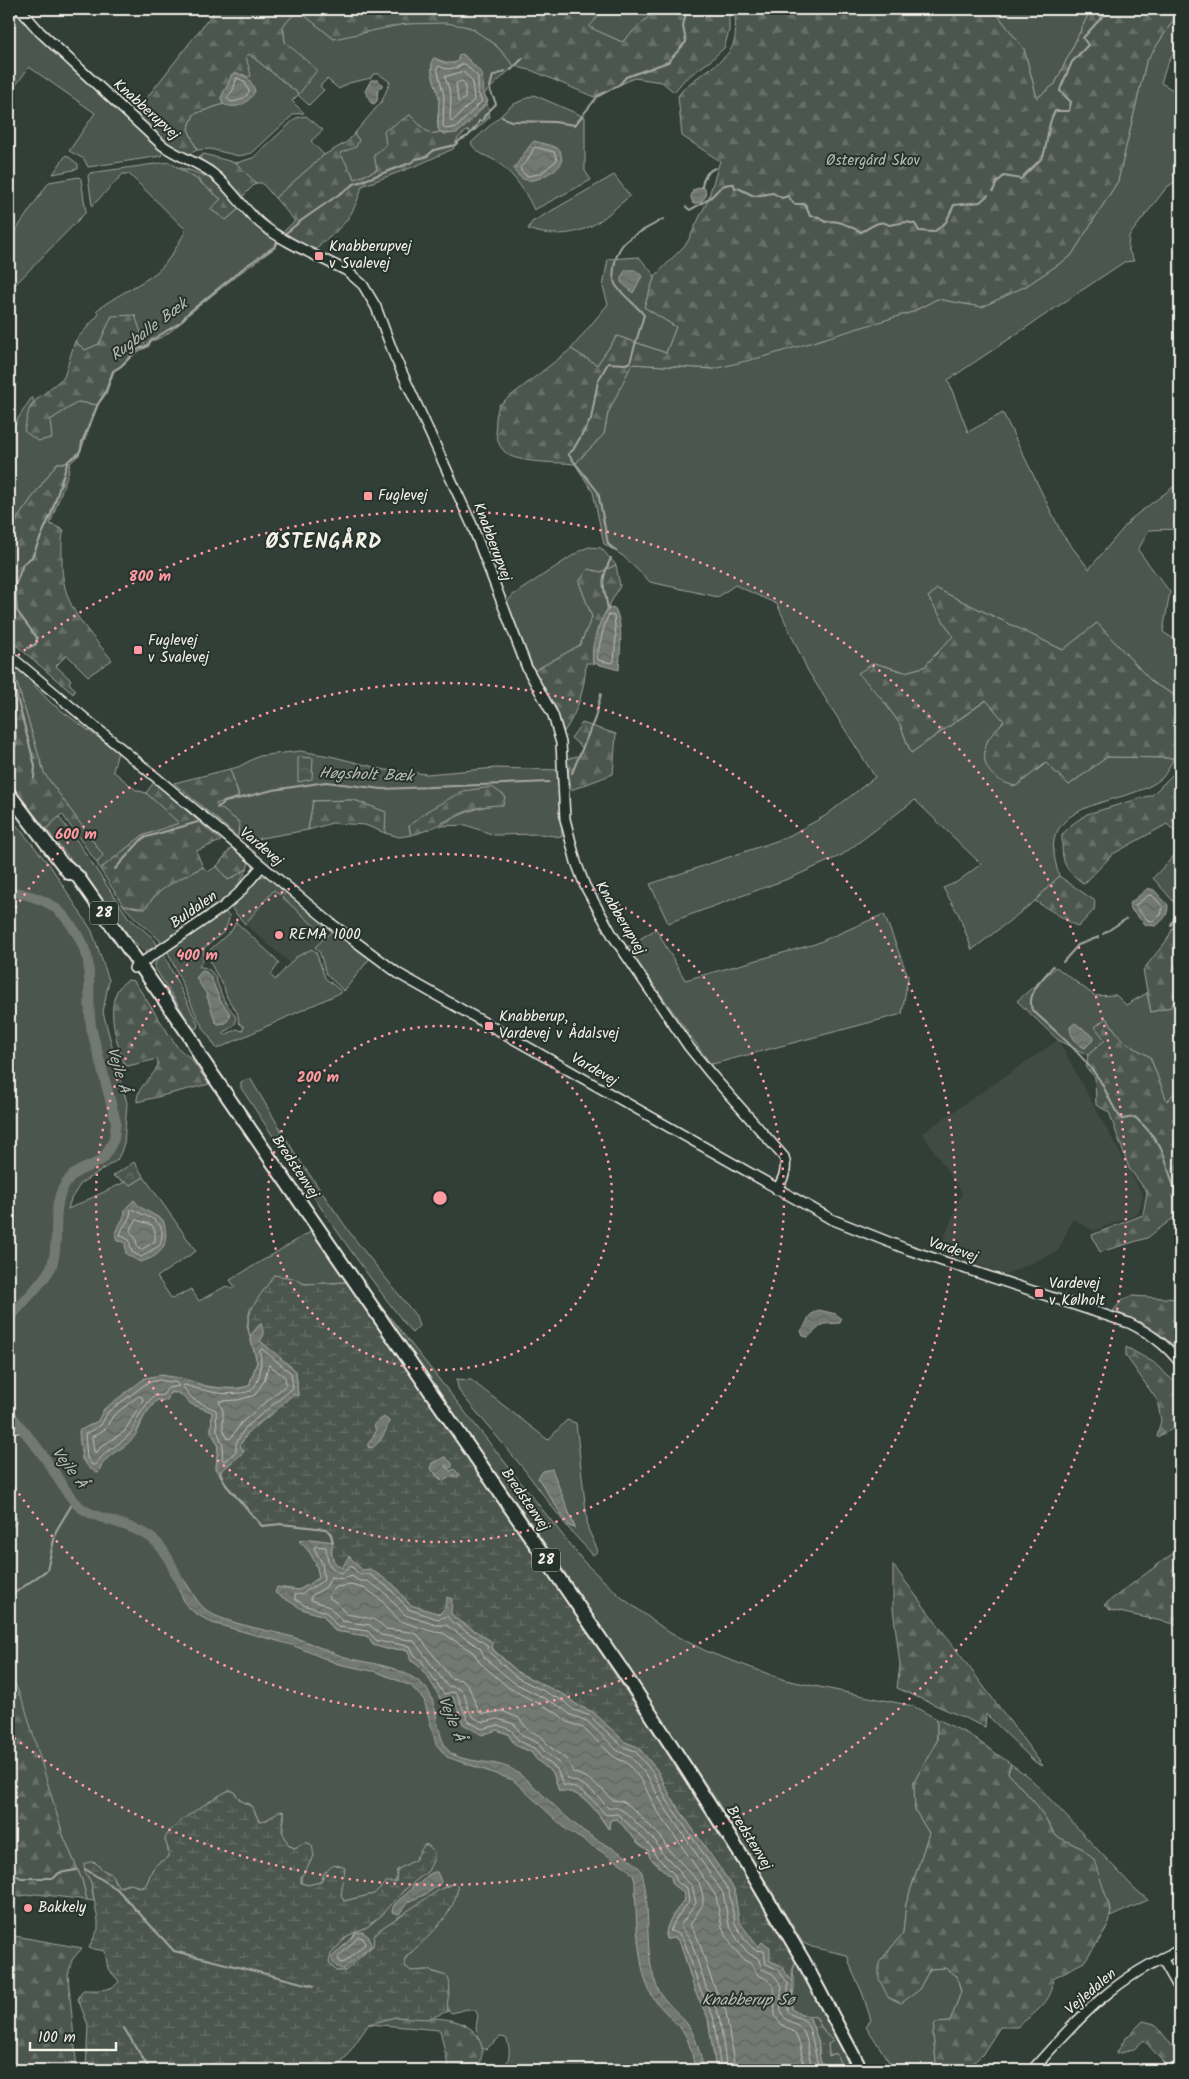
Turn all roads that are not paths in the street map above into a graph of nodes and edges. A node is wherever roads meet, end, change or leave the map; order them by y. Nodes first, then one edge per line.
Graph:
1 (20, 9) edge
2 (9, 655) edge
3 (9, 794) edge
4 (262, 866) junction
5 (137, 966) junction
6 (777, 1190) junction
7 (1180, 1363) edge
8 (1180, 1950) edge
9 (1162, 1958) junction
10 (1180, 1990) edge
11 (860, 2070) edge
12 (1032, 2070) edge

1 - 6 street, Knabberupvej
2 - 4 street, Vardevej
3 - 5 highway, Bredstenvej / 28
4 - 5 street, Buldalen
4 - 6 street, Vardevej
5 - 11 highway, Bredstenvej / 28
6 - 7 street, Vardevej
8 - 9 street, Vejledalen
9 - 10 street
9 - 12 street, Vejledalen

